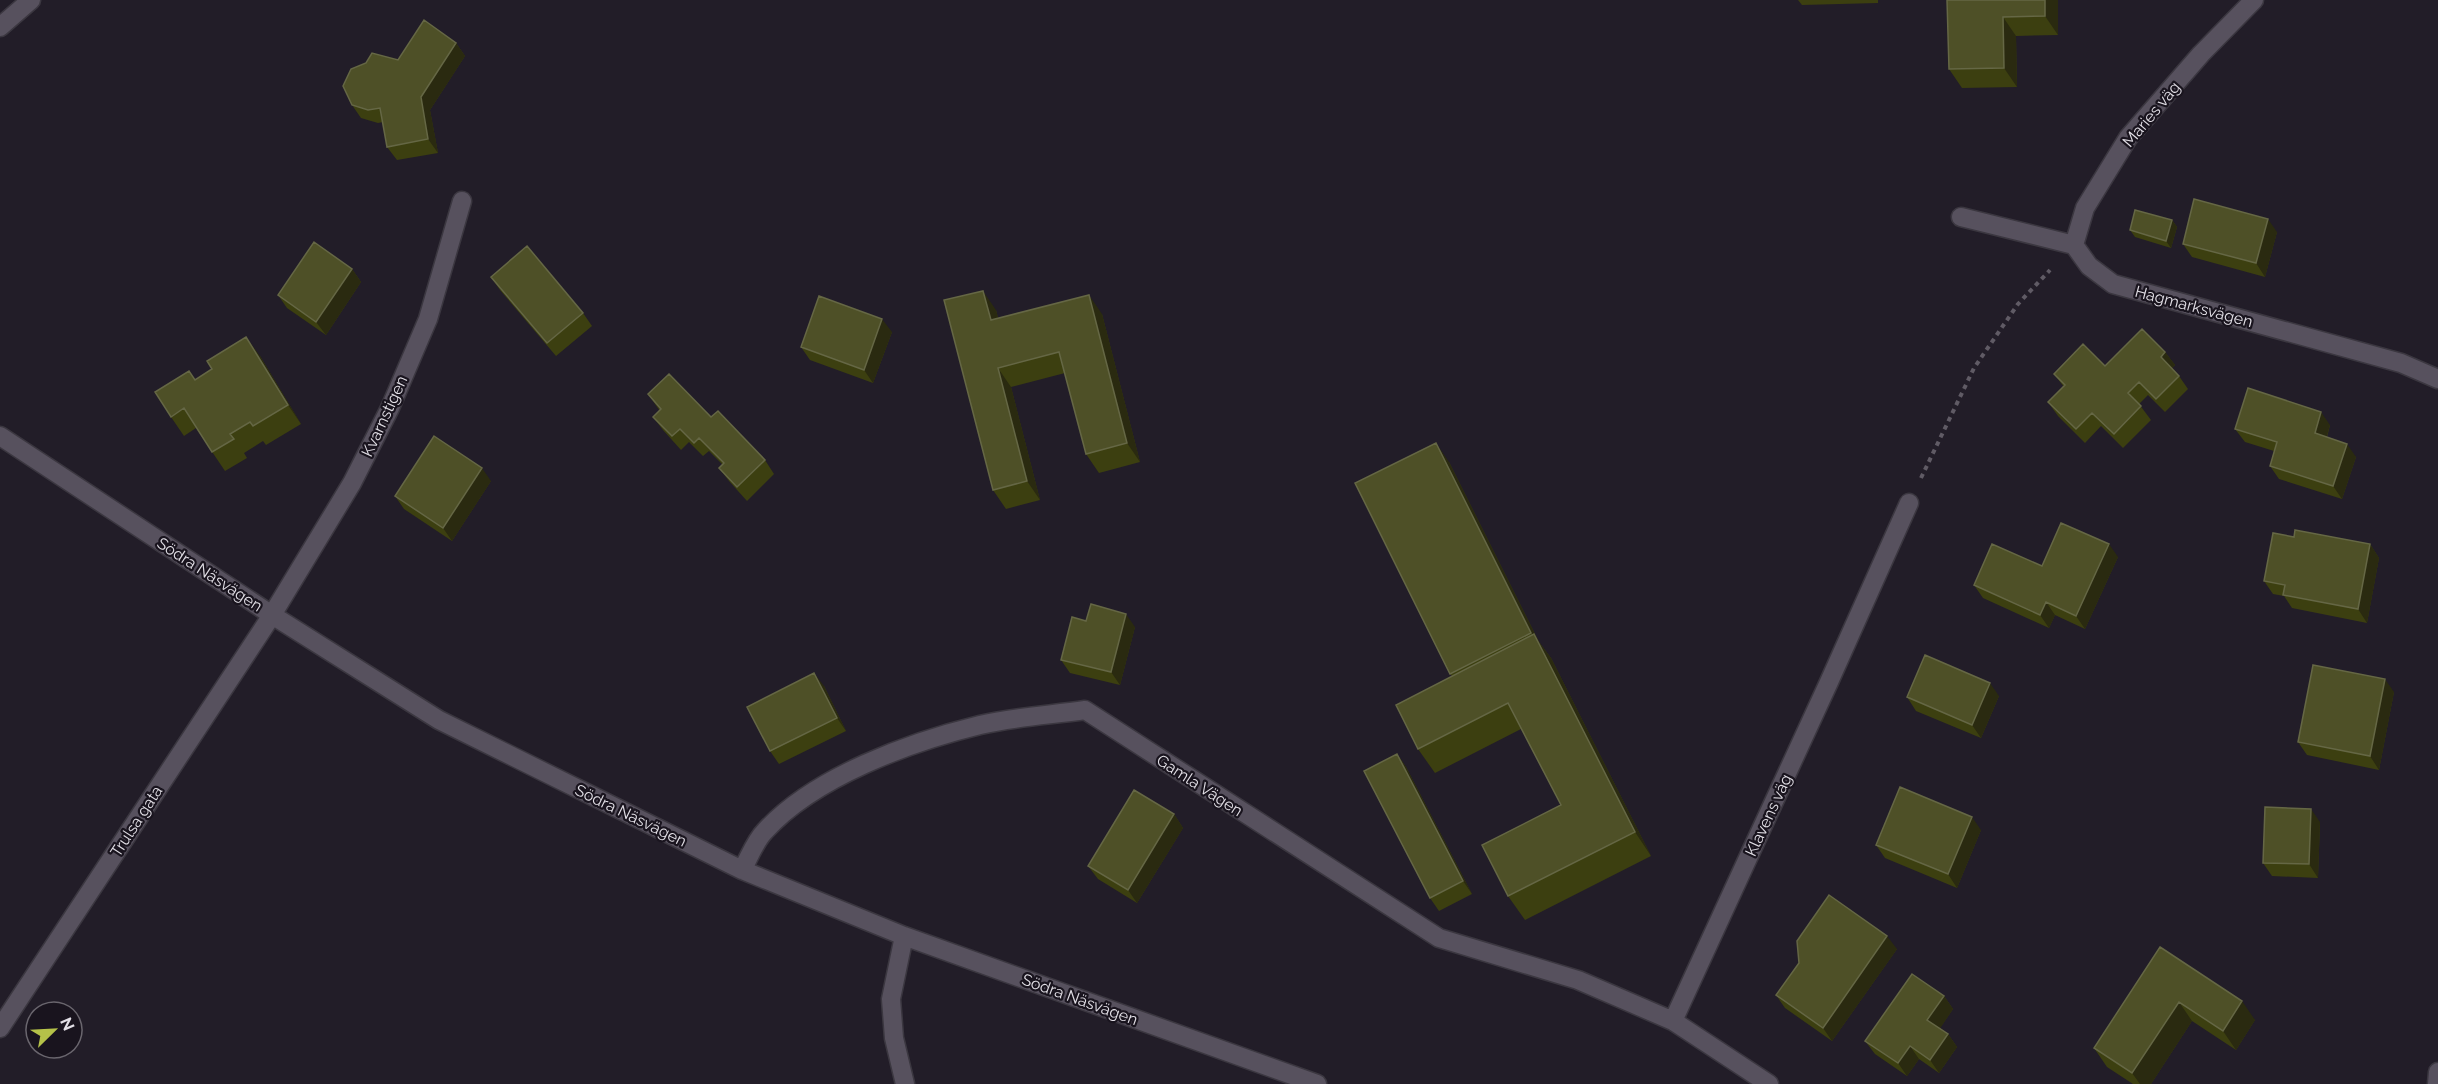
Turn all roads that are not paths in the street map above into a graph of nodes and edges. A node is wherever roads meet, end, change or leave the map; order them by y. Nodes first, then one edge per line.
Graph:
1 (31, 0) edge
2 (2254, 0) edge
3 (0, 27) edge
4 (462, 201) dead end
5 (1961, 217) dead end
6 (2074, 245) junction
7 (2438, 379) edge
8 (0, 436) edge
9 (1909, 503) road end
10 (272, 615) junction
11 (742, 870) junction
12 (904, 936) junction
13 (1673, 1021) junction
14 (0, 1028) edge
15 (2438, 1072) edge
16 (905, 1084) edge
17 (1317, 1084) edge
18 (1768, 1084) edge
19 (2437, 1084) edge

1 - 3 street
2 - 6 street, Maries väg
4 - 10 street, Kvarnstigen
5 - 6 street
6 - 7 street, Hagmarksvägen
8 - 10 street, Södra Näsvägen
9 - 13 street, Klavens väg
10 - 11 street, Södra Näsvägen
10 - 14 street, Trulsa gata
11 - 12 street, Södra Näsvägen
11 - 13 street, Gamla Vägen
12 - 16 street
12 - 17 street, Södra Näsvägen
13 - 18 street
15 - 19 street

